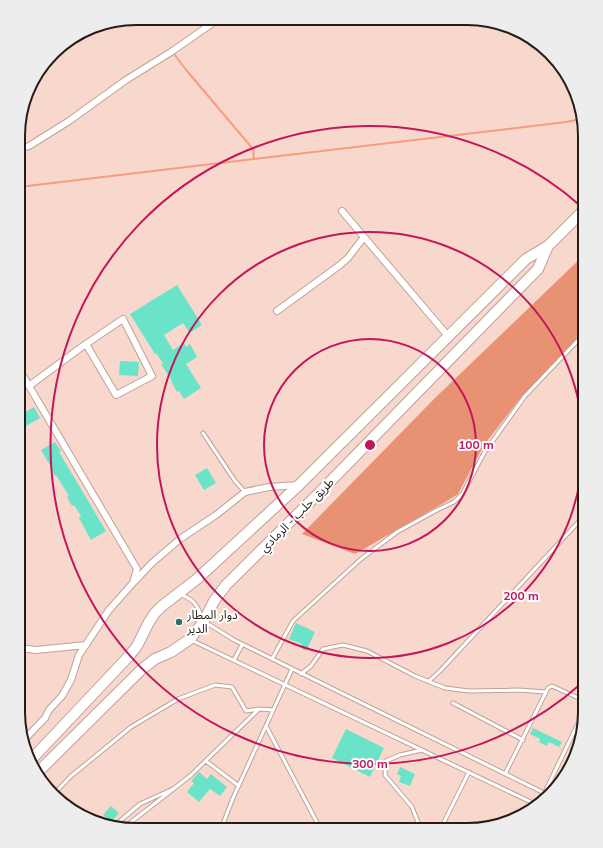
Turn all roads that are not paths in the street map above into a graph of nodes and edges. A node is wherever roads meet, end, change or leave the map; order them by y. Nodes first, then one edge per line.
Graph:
1 (210, 25) edge
2 (25, 147) edge
3 (342, 211) dead end
4 (578, 216) edge
5 (364, 237) junction
6 (548, 246) junction
7 (277, 311) dead end
8 (448, 336) junction
9 (578, 341) edge
10 (86, 344) junction
11 (25, 379) edge
12 (29, 386) junction
13 (203, 433) dead end
14 (299, 485) junction
15 (246, 492) junction
16 (578, 523) edge
17 (133, 583) junction
18 (178, 593) junction
19 (204, 621) junction
20 (190, 639) junction
21 (86, 645) junction
22 (242, 645) junction
23 (25, 649) edge
24 (272, 659) junction
25 (234, 660) junction
26 (292, 669) junction
27 (301, 674) junction
28 (429, 681) junction
29 (285, 685) junction
30 (546, 692) junction
31 (578, 698) edge
32 (453, 703) dead end
33 (259, 709) junction
34 (274, 710) junction
35 (266, 726) junction
36 (577, 726) edge
37 (28, 736) edge
38 (522, 740) junction
39 (423, 750) junction
40 (34, 756) edge
41 (206, 761) junction
42 (41, 769) edge
43 (469, 772) junction
44 (505, 774) junction
45 (239, 786) junction
46 (175, 788) junction
47 (548, 788) edge
48 (57, 791) edge
49 (543, 793) edge
50 (531, 802) edge
51 (121, 822) edge
52 (130, 823) edge
53 (224, 823) edge
54 (317, 823) edge
55 (418, 823) edge
56 (444, 823) edge

1 - 2 street
3 - 5 street
4 - 6 highway, طريق حلب - الرمادي
5 - 7 street
5 - 8 street
6 - 8 highway, طريق حلب - الرمادي
6 - 19 highway, طريق حلب - الرمادي
8 - 14 highway, طريق حلب - الرمادي
9 - 24 lane
10 - 10 street
10 - 12 street
11 - 12 street
12 - 17 street
13 - 15 lane
14 - 15 street
14 - 18 highway, طريق حلب - الرمادي
15 - 17 street
16 - 28 lane
17 - 21 street
18 - 19 lane
18 - 40 highway, طريق حلب - الرمادي
19 - 20 highway, طريق حلب - الرمادي
19 - 22 lane
20 - 25 lane
20 - 42 highway, طريق حلب - الرمادي
21 - 23 street
21 - 37 street
22 - 24 lane
22 - 25 lane
24 - 26 lane
25 - 29 lane
26 - 27 lane
26 - 29 lane
27 - 28 lane
27 - 44 lane
28 - 30 lane
29 - 34 lane
29 - 39 lane
30 - 31 lane
30 - 38 lane
32 - 38 lane
33 - 34 lane
33 - 41 lane
33 - 48 lane
34 - 35 lane
35 - 45 lane
35 - 54 lane
36 - 47 lane
38 - 44 lane
39 - 43 lane
39 - 55 lane
41 - 45 lane
41 - 46 lane
43 - 50 lane
43 - 56 lane
44 - 49 lane
45 - 53 lane
46 - 51 lane
46 - 52 lane

